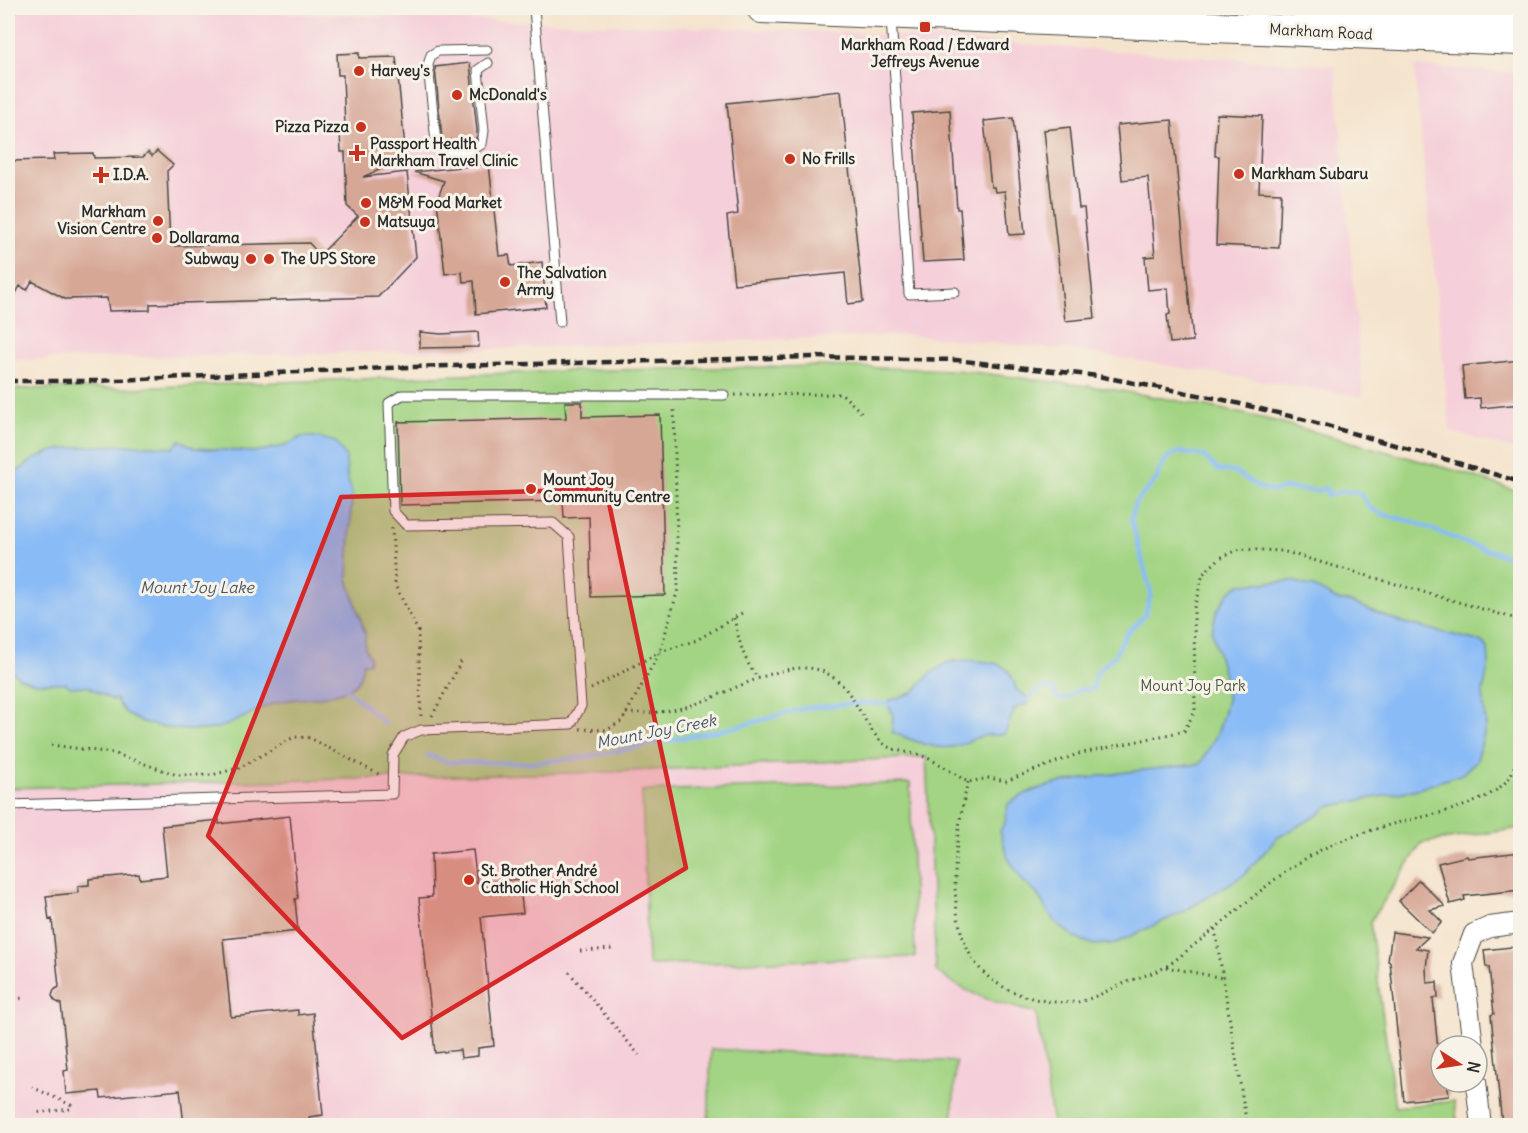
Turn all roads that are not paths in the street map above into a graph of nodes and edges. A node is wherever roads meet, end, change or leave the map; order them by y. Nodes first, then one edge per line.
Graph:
1 (534, 8) edge
2 (762, 8) edge
3 (1319, 8) edge
4 (891, 13) junction
5 (1521, 17) edge
6 (1442, 20) edge
7 (1521, 40) edge
8 (487, 50) dead end
9 (488, 63) dead end
10 (955, 292) dead end
11 (560, 322) dead end
12 (724, 395) road end
13 (8, 805) edge
14 (1521, 923) edge
15 (1472, 1034) edge
16 (1477, 1094) edge
17 (1481, 1125) edge

1 - 11 lane
2 - 4 main road, Markham Road
3 - 6 main road, Markham Road
4 - 6 main road, Markham Road
4 - 10 lane
5 - 6 main road, Markham Road
6 - 7 main road, Markham Road
8 - 9 lane
12 - 13 lane
14 - 15 street
16 - 17 street

